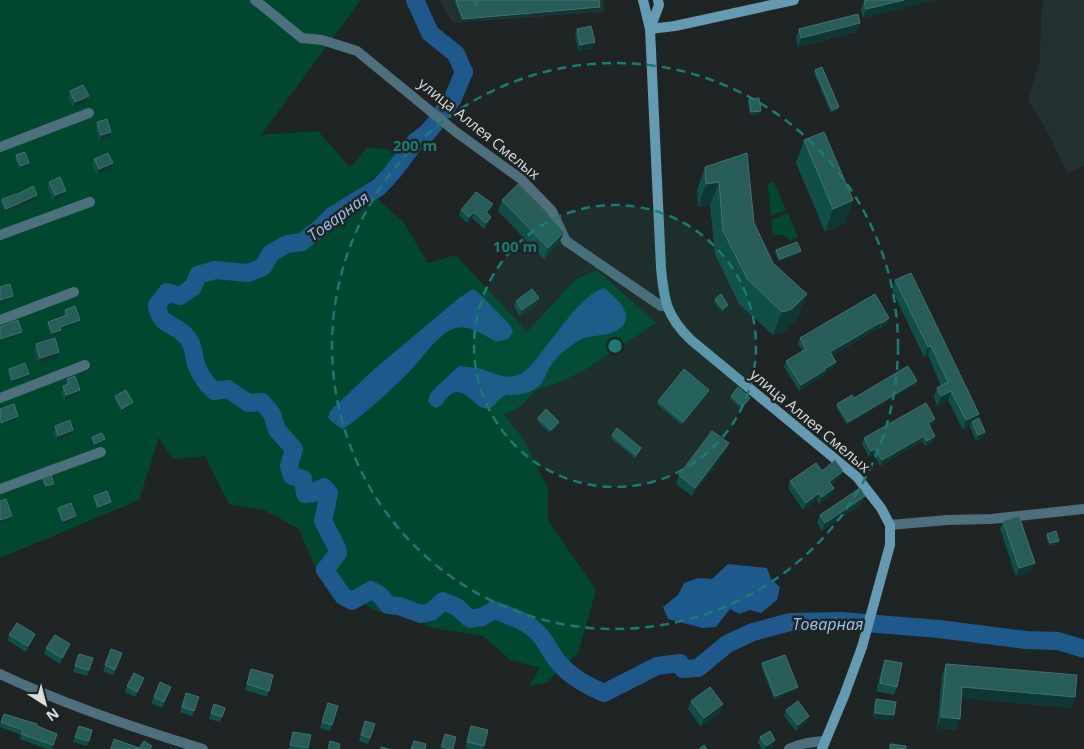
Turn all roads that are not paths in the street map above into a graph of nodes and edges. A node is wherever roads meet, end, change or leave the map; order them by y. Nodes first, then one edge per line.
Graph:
1 (255, 0) edge
2 (643, 0) edge
3 (658, 0) edge
4 (794, 0) edge
5 (650, 30) junction
6 (89, 113) dead end
7 (0, 147) edge
8 (90, 202) dead end
9 (0, 235) edge
10 (74, 292) dead end
11 (666, 306) junction
12 (0, 320) edge
13 (86, 365) dead end
14 (0, 398) edge
15 (101, 452) dead end
16 (0, 489) edge
17 (1084, 509) edge
18 (890, 525) junction
19 (0, 674) edge
20 (824, 745) edge
21 (203, 749) edge
22 (789, 749) edge

1 - 11 street, улица Аллея Смелых
2 - 5 main road, улица Аллея Смелых
3 - 5 main road
4 - 5 main road
5 - 11 main road, улица Аллея Смелых
6 - 7 street
8 - 9 street
10 - 12 street
11 - 18 main road, улица Аллея Смелых
13 - 14 street
15 - 16 street
17 - 18 street
18 - 20 main road
19 - 21 street
20 - 22 street

